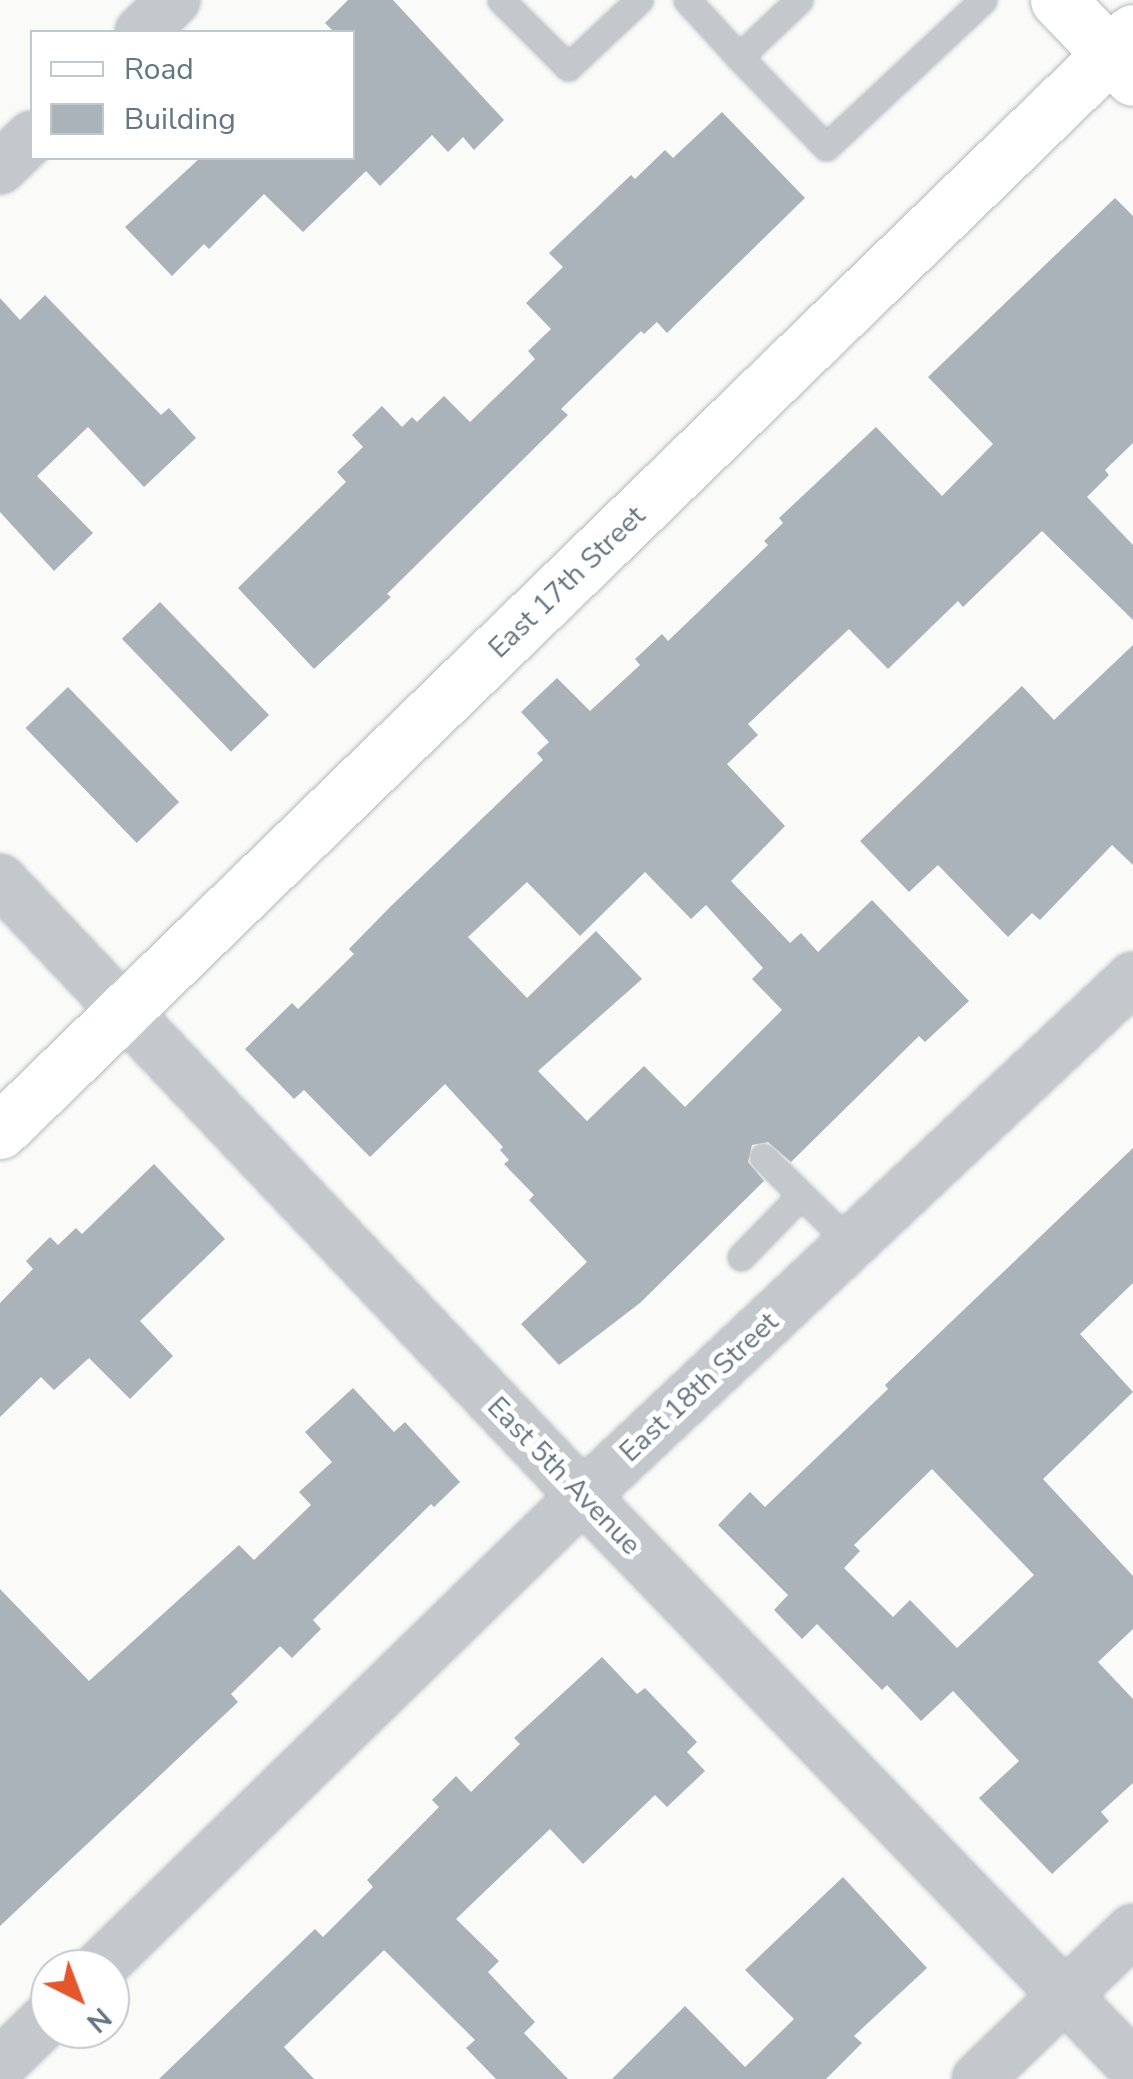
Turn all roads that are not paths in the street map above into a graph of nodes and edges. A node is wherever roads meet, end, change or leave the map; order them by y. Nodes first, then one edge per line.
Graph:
1 (174, 0) edge
2 (501, 0) edge
3 (639, 0) edge
4 (686, 0) edge
5 (799, 0) edge
6 (983, 0) edge
7 (1058, 0) edge
8 (143, 30) edge
9 (1125, 55) edge
10 (739, 57) junction
11 (30, 138) edge
12 (0, 168) edge
13 (0, 880) edge
14 (1133, 978) edge
15 (124, 1014) junction
16 (0, 1131) edge
17 (763, 1157) dead end
18 (802, 1195) junction
19 (851, 1244) junction
20 (741, 1257) dead end
21 (583, 1496) junction
22 (1133, 1930) edge
23 (119, 1949) edge
24 (1064, 1996) junction
25 (30, 2036) edge
26 (0, 2065) edge
27 (1133, 2066) edge
28 (978, 2079) edge

1 - 8 street
2 - 3 lane
4 - 10 lane
5 - 10 lane
6 - 10 lane
7 - 9 street
9 - 15 street, East 17th Street
11 - 12 street
13 - 15 street, East 5th Avenue
14 - 19 street, East 18th Street
15 - 16 street, East 17th Street
15 - 21 street, East 5th Avenue
17 - 18 lane
18 - 19 lane
18 - 20 lane
19 - 21 street, East 18th Street
21 - 23 street, East 18th Street
21 - 24 street, East 5th Avenue
22 - 24 street
24 - 27 street, East 5th Avenue
24 - 28 street
25 - 26 street

